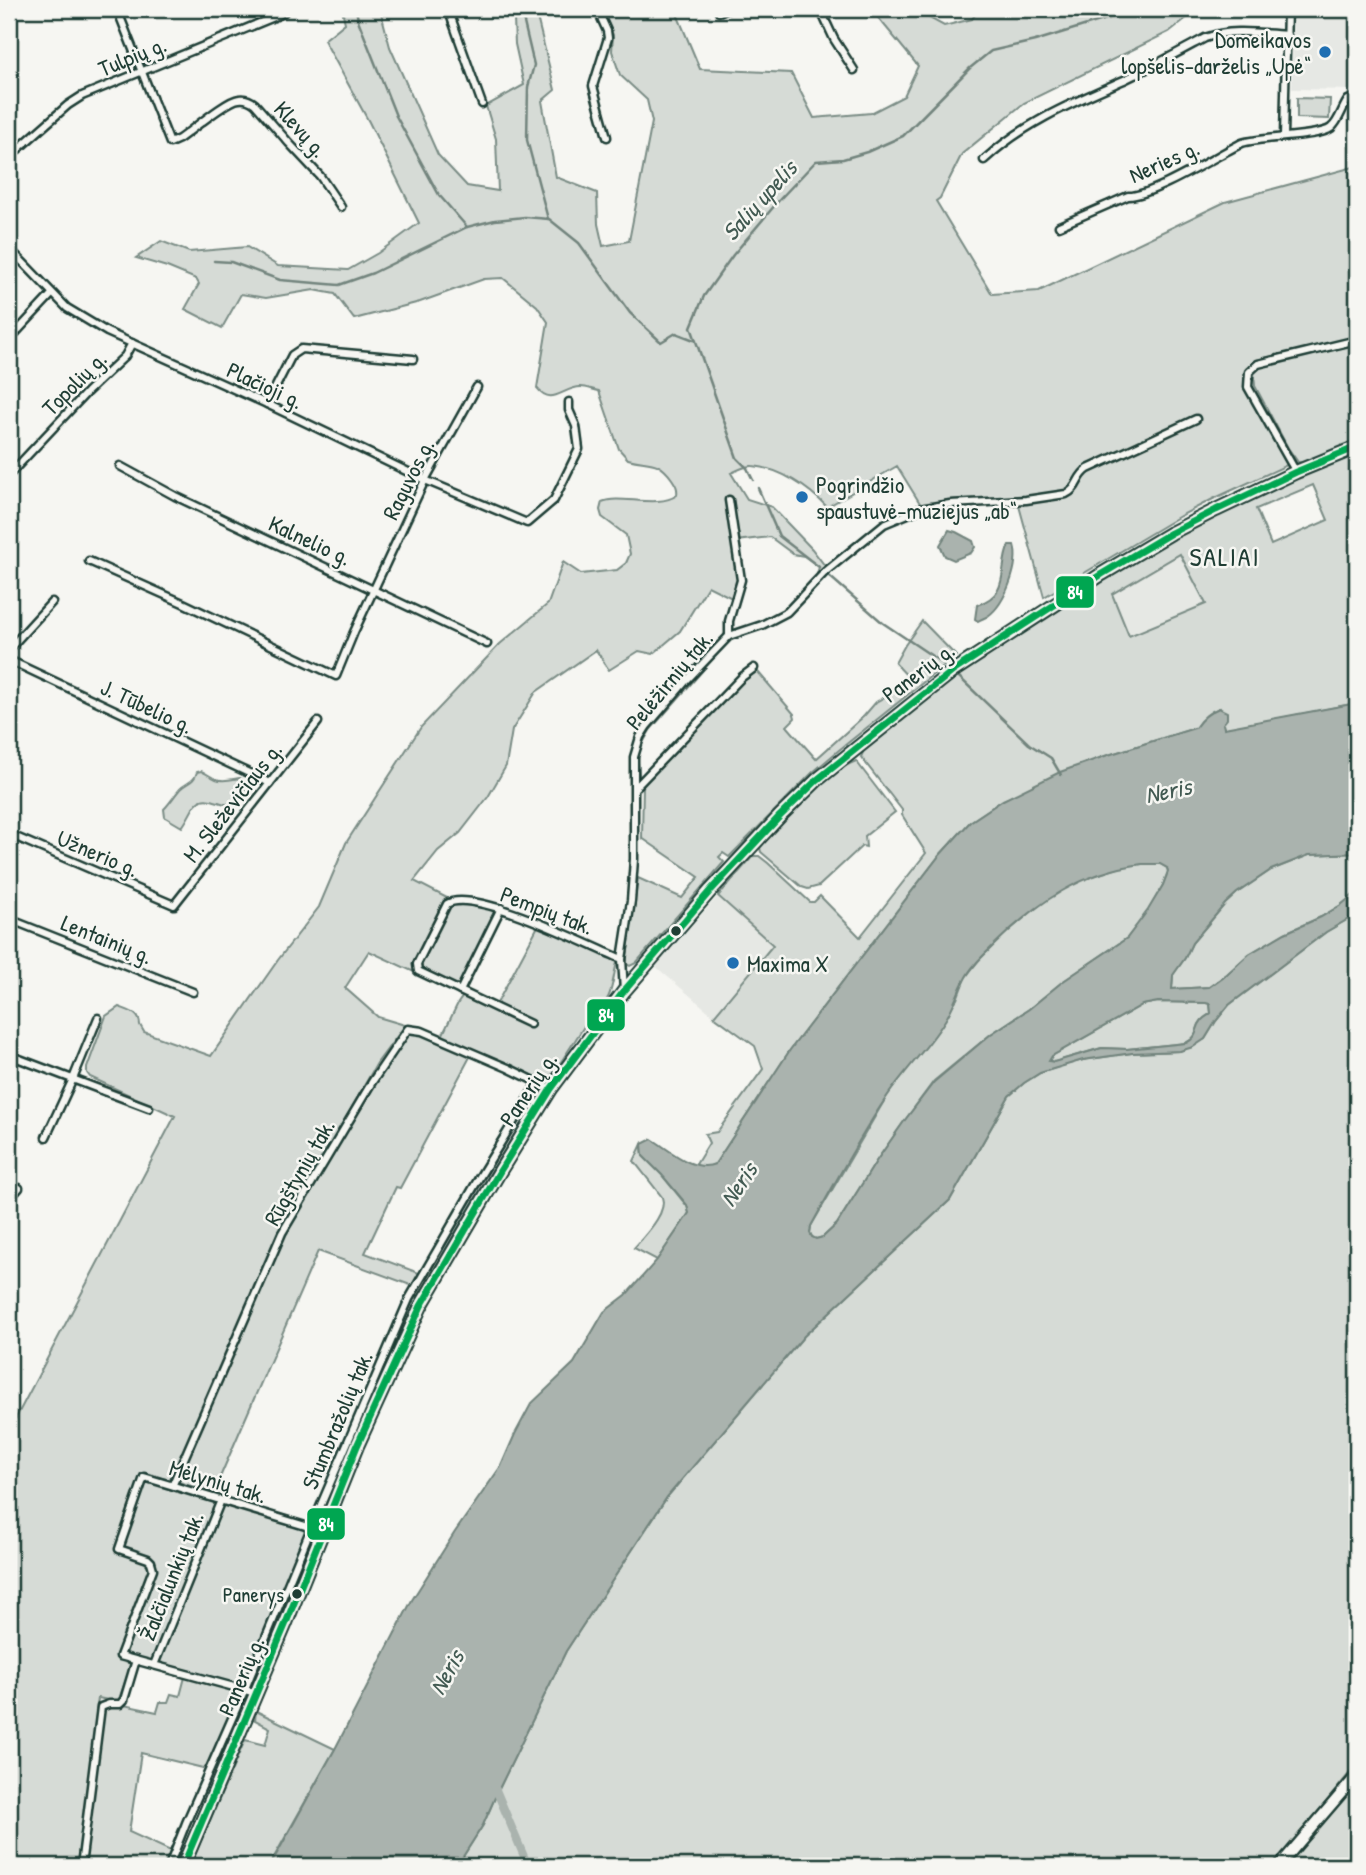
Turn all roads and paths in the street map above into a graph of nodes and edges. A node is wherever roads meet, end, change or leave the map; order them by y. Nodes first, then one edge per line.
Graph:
1 (117, 9) edge
2 (448, 9) edge
3 (597, 9) edge
4 (820, 9) edge
5 (1287, 9) edge
6 (284, 10) edge
7 (1287, 34) junction
8 (854, 70) dead end
9 (141, 71) junction
10 (1357, 97) edge
11 (482, 104) dead end
12 (607, 137) dead end
13 (1284, 137) junction
14 (9, 157) edge
15 (984, 160) dead end
16 (341, 207) dead end
17 (1059, 226) dead end
18 (9, 248) edge
19 (52, 293) junction
20 (9, 340) edge
21 (1357, 341) edge
22 (132, 343) junction
23 (413, 359) dead end
24 (477, 387) dead end
25 (569, 401) dead end
26 (267, 404) junction
27 (1195, 419) dead end
28 (1357, 447) edge
29 (120, 466) dead end
30 (1296, 472) junction
31 (9, 475) edge
32 (425, 480) junction
33 (729, 500) dead end
34 (89, 561) dead end
35 (374, 590) junction
36 (52, 601) dead end
37 (729, 636) junction
38 (487, 644) dead end
39 (9, 649) edge
40 (9, 660) edge
41 (754, 668) dead end
42 (318, 722) dead end
43 (270, 783) junction
44 (635, 788) junction
45 (9, 834) edge
46 (174, 905) joint
47 (501, 908) junction
48 (9, 919) edge
49 (622, 959) junction
50 (624, 990) junction
51 (460, 991) junction
52 (193, 992) dead end
53 (98, 1018) dead end
54 (530, 1024) dead end
55 (9, 1055) edge
56 (73, 1079) junction
57 (538, 1082) junction
58 (551, 1089) junction
59 (149, 1108) dead end
60 (46, 1137) dead end
61 (19, 1188) dead end
62 (9, 1199) edge
63 (173, 1484) junction
64 (221, 1500) junction
65 (317, 1529) junction
66 (136, 1660) junction
67 (154, 1665) junction
68 (244, 1691) junction
69 (256, 1693) junction
70 (1357, 1775) edge
71 (81, 1866) edge
72 (169, 1866) edge
73 (183, 1866) edge
74 (1279, 1866) edge

1 - 9 street, Klevų g.
2 - 11 street
3 - 12 street
4 - 8 street
5 - 7 street
6 - 9 street, Tulpių g.
7 - 13 street
7 - 15 street
9 - 14 street, Tulpių g.
9 - 16 street, Klevų g.
10 - 13 street, Neries g.
13 - 17 street, Neries g.
18 - 19 street, Plačioji g.
19 - 20 street
19 - 22 street, Plačioji g.
21 - 30 street
22 - 26 street, Plačioji g.
22 - 31 street, Topolių g.
23 - 26 street
24 - 32 street, Raguvos g.
25 - 32 street, Plačioji g.
26 - 32 street, Plačioji g.
27 - 37 street, Pelėžirnių tak.
28 - 30 main road, Panerių g.
29 - 35 street, Kalnelio g.
30 - 50 main road, Panerių g.
32 - 35 street, Raguvos g.
33 - 37 street
34 - 35 street, Raguvos g.
35 - 38 street, Kalnelio g.
36 - 39 street
37 - 44 street, Pelėžirnių tak.
40 - 43 street, J. Tūbelio g.
41 - 44 street
42 - 43 street, M. Sleževičiaus g.
43 - 46 street, M. Sleževičiaus g.
44 - 49 street, Pelėžirnių tak.
45 - 46 street, Užnerio g.
47 - 49 street, Pempių tak.
47 - 51 street
47 - 51 street, Pempių tak.
48 - 52 street, Lentainių g.
49 - 50 street, Pelėžirnių tak.
50 - 58 main road, Panerių g.
51 - 54 street, Pempių tak.
53 - 56 street
55 - 56 street
56 - 59 street
56 - 60 street
57 - 58 street, Rūgštynių tak.
57 - 63 street, Rūgštynių tak.
57 - 65 street, Stumbražolių tak.
58 - 65 main road, Panerių g.
61 - 62 street
63 - 64 street, Mėlynių tak.
63 - 66 street, Mėlynių tak.
64 - 65 street, Mėlynių tak.
64 - 67 street, Žalčialunkių tak.
65 - 68 street, Stumbražolių tak.
65 - 69 main road, Panerių g.
66 - 67 street
66 - 71 street
67 - 68 street
68 - 69 street
68 - 72 street, Stumbražolių tak.
69 - 73 main road, Panerių g.
70 - 74 street

